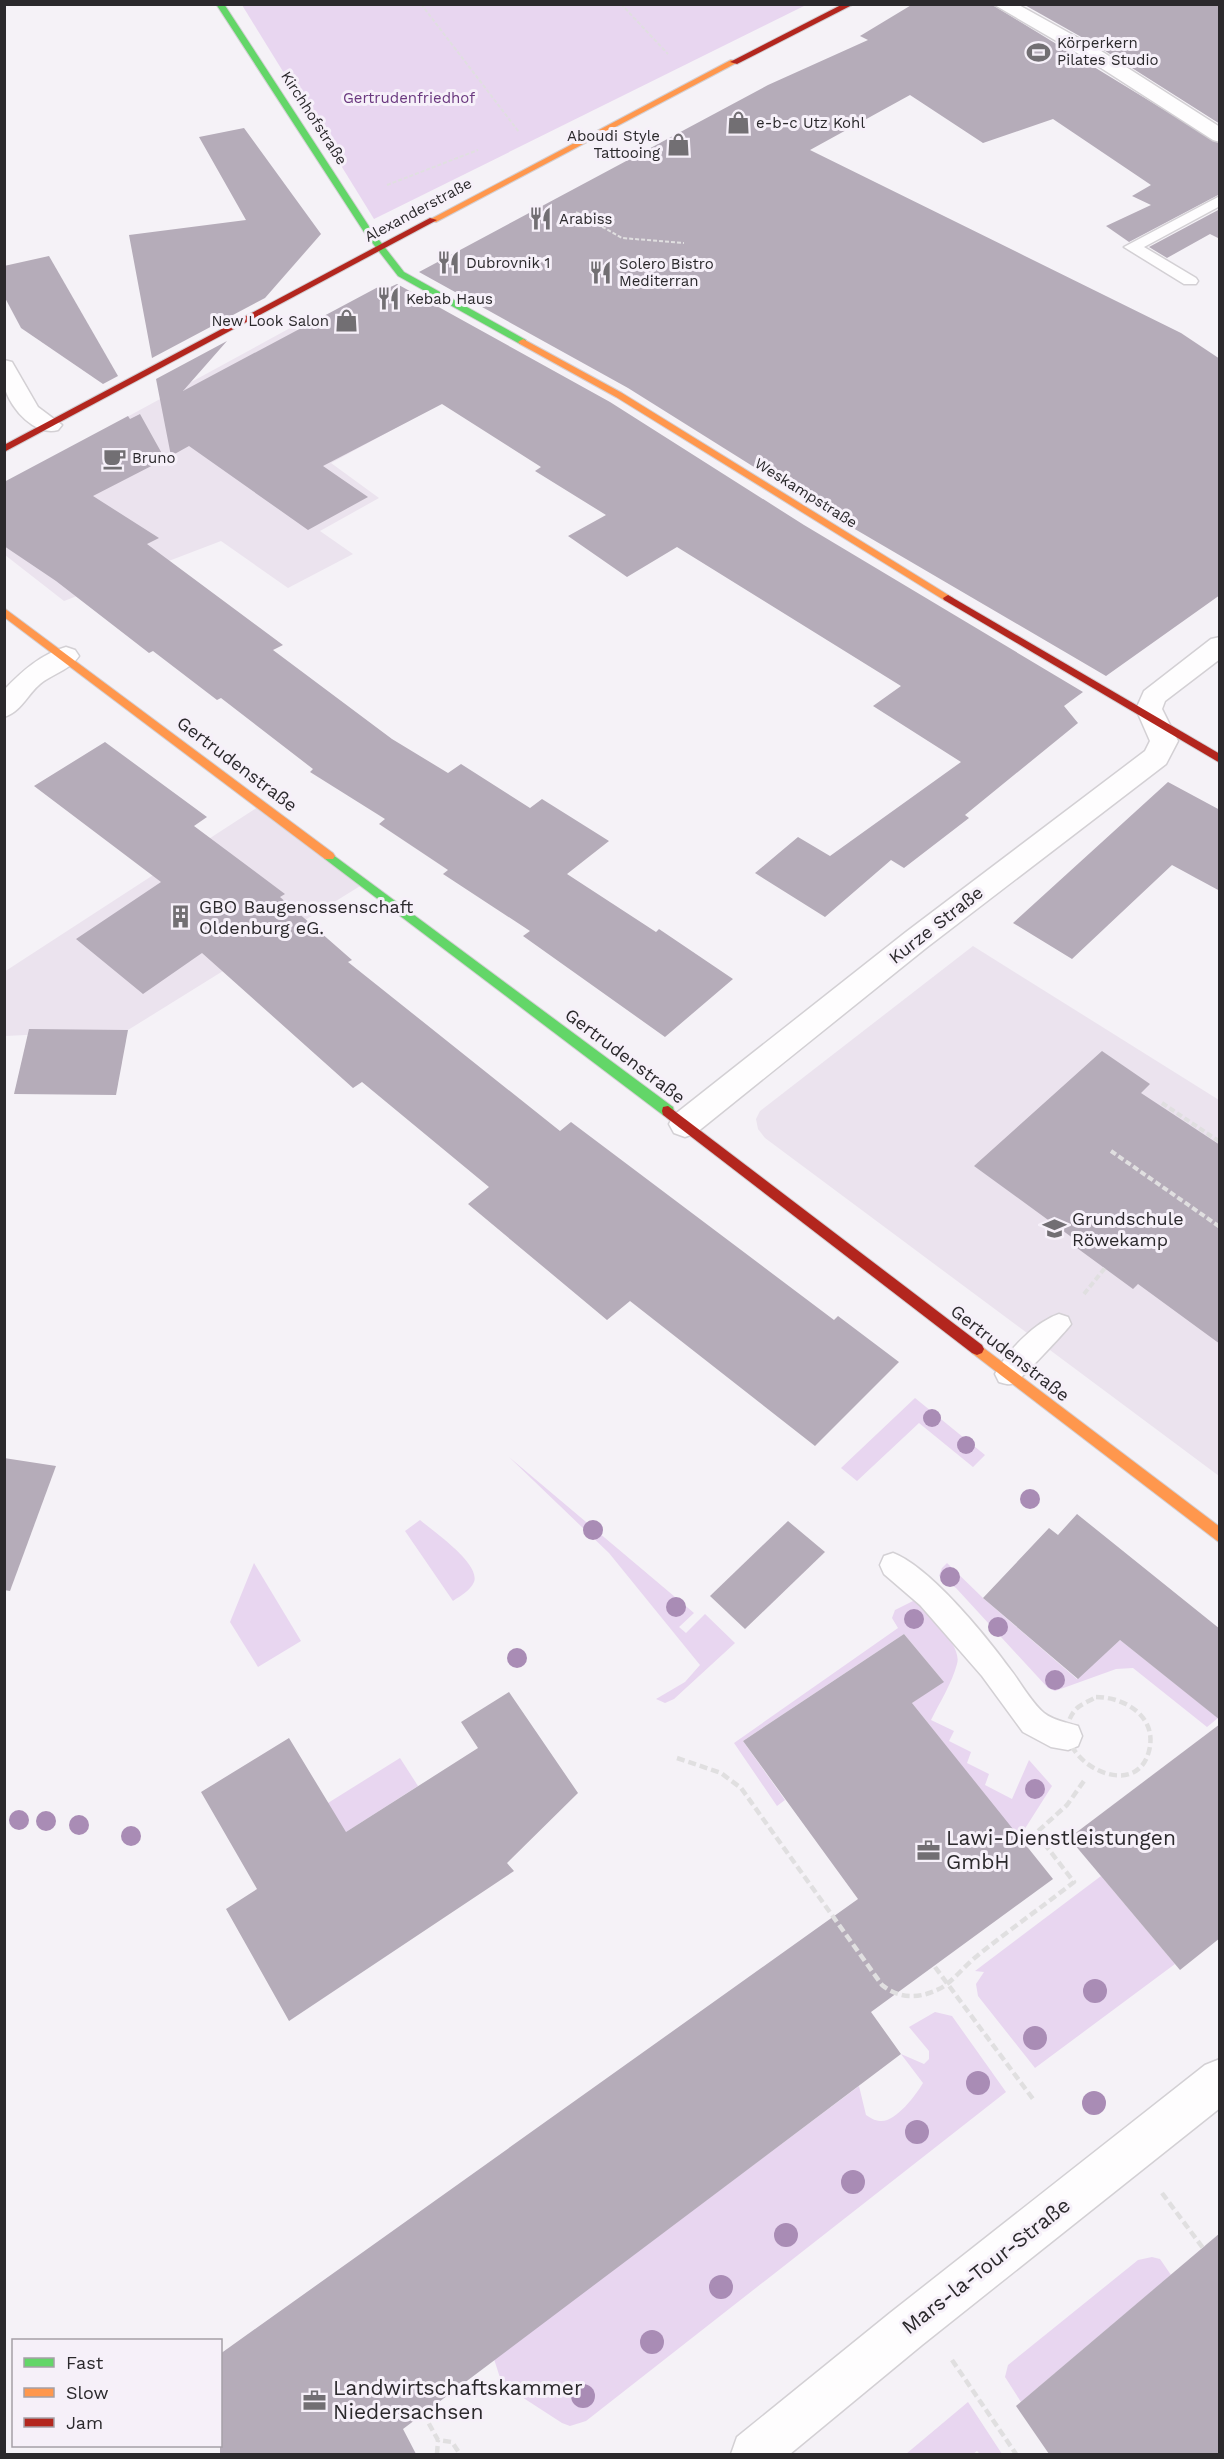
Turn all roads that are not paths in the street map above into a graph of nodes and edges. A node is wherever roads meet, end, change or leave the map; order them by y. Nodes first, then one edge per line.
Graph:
1 (220, 4) edge
2 (850, 4) edge
3 (1002, 4) edge
4 (1220, 136) edge
5 (1220, 200) edge
6 (381, 250) junction
7 (1190, 281) dead end
8 (4, 367) edge
9 (50, 424) junction
10 (4, 449) edge
11 (4, 610) edge
12 (1220, 645) edge
13 (66, 656) junction
14 (4, 708) edge
15 (1153, 719) junction
16 (1220, 759) edge
17 (685, 1124) junction
18 (1059, 1324) dead end
19 (1008, 1374) junction
20 (1220, 1536) edge
21 (893, 1565) dead end
22 (1068, 1736) dead end
23 (1220, 2080) edge
24 (755, 2454) edge

1 - 6 street, Kirchhofstraße
2 - 6 street, Alexanderstraße
3 - 4 street
5 - 7 lane
6 - 9 street, Alexanderstraße
6 - 15 street, Weskampstraße
8 - 9 street
9 - 10 street, Alexanderstraße
11 - 13 street, Gertrudenstraße
12 - 15 street
13 - 14 street
13 - 17 street, Gertrudenstraße
15 - 16 street, Weskampstraße
15 - 17 street, Kurze Straße
17 - 19 street, Gertrudenstraße
18 - 19 lane
19 - 20 street, Gertrudenstraße
21 - 22 lane
23 - 24 street, Mars-la-Tour-Straße

